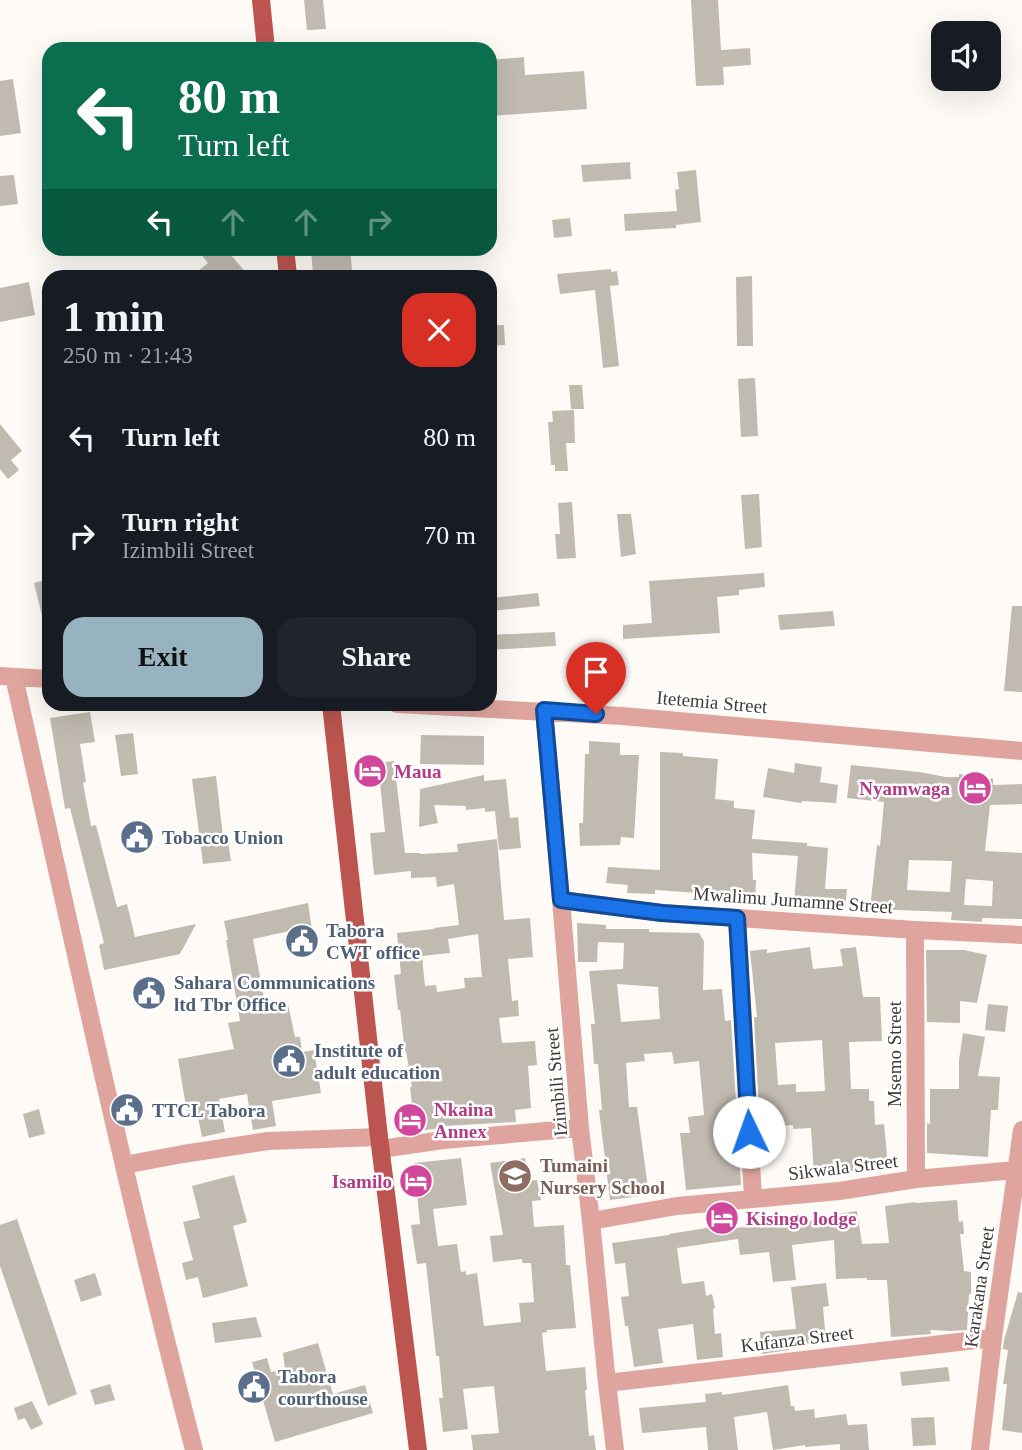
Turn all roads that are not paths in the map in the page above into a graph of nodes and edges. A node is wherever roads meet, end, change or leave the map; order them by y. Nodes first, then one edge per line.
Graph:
1 (261, 0) edge
2 (265, 42) edge
3 (7, 677) edge
4 (42, 678) edge
5 (497, 708) edge
6 (544, 710) junction
7 (332, 711) edge
8 (1022, 751) edge
9 (561, 900) junction
10 (737, 918) junction
11 (915, 930) junction
12 (1022, 934) edge
13 (580, 1128) junction
14 (1022, 1130) edge
15 (380, 1143) junction
16 (124, 1165) junction
17 (1016, 1170) junction
18 (916, 1179) junction
19 (754, 1198) junction
20 (592, 1221) junction
21 (993, 1338) junction
22 (607, 1383) junction
23 (194, 1450) edge
24 (418, 1450) edge
25 (615, 1450) edge
26 (980, 1450) edge

1 - 2 main road
3 - 4 street
3 - 16 street
5 - 6 street, Itetemia Street
6 - 8 street, Itetemia Street
6 - 9 street, Izimbili Street
7 - 15 main road
9 - 10 street, Mwalimu Jumamne Street
9 - 13 street, Izimbili Street
10 - 11 street, Mwalimu Jumamne Street
10 - 19 street
11 - 12 street, Mwalimu Jumamne Street
11 - 18 street, Msemo Street
13 - 15 street
13 - 20 street, Izimbili Street
14 - 17 street, Karakana Street
15 - 16 street
15 - 24 main road
16 - 23 street
17 - 18 street, Sikwala Street
17 - 21 street, Karakana Street
18 - 19 street, Sikwala Street
19 - 20 street, Sikwala Street
20 - 22 street, Izimbili Street
21 - 22 street, Kufanza Street
21 - 26 street, Karakana Street
22 - 25 street, Izimbili Street

